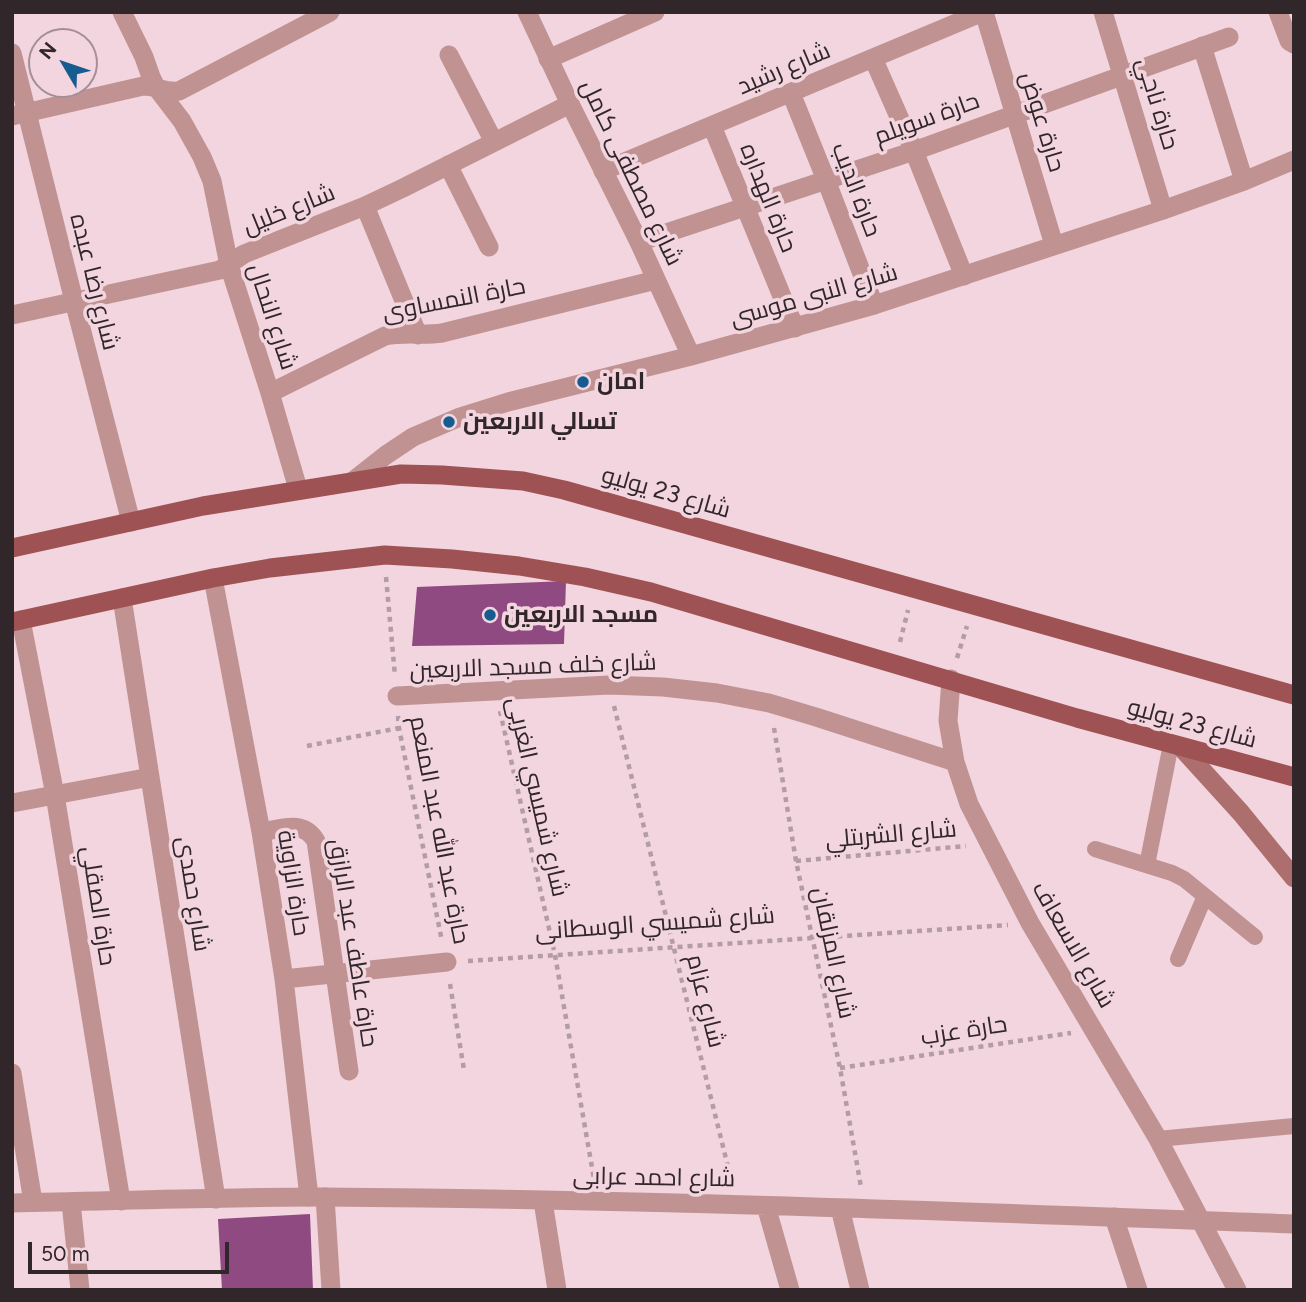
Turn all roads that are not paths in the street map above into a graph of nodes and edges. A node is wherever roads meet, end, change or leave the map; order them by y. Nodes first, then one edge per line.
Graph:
1 (122, 12) edge
2 (330, 12) edge
3 (527, 12) edge
4 (655, 12) edge
5 (983, 12) edge
6 (1103, 12) edge
7 (1278, 12) edge
8 (1229, 37) dead end
9 (1294, 44) edge
10 (1202, 46) junction
11 (12, 53) edge
12 (449, 55) dead end
13 (873, 58) junction
14 (548, 59) junction
15 (1123, 74) junction
16 (156, 87) junction
17 (791, 93) junction
18 (569, 104) junction
19 (1014, 114) junction
20 (20, 115) edge
21 (712, 126) junction
22 (494, 142) junction
23 (914, 151) junction
24 (1294, 160) edge
25 (448, 165) junction
26 (603, 171) junction
27 (826, 180) junction
28 (1244, 181) junction
29 (365, 206) junction
30 (745, 207) junction
31 (1163, 210) junction
32 (639, 242) junction
33 (1054, 246) junction
34 (489, 247) dead end
35 (229, 265) junction
36 (964, 276) junction
37 (656, 279) junction
38 (74, 301) junction
39 (874, 305) junction
40 (12, 315) edge
41 (795, 328) junction
42 (418, 335) junction
43 (691, 356) junction
44 (270, 393) junction
45 (353, 481) junction
46 (298, 489) junction
47 (131, 522) junction
48 (12, 548) edge
49 (213, 579) junction
50 (122, 597) junction
51 (17, 621) edge
52 (951, 680) junction
53 (1294, 695) edge
54 (397, 696) road end
55 (1176, 745) junction
56 (955, 762) junction
57 (150, 777) junction
58 (1294, 777) edge
59 (55, 796) junction
60 (12, 803) edge
61 (261, 832) junction
62 (1095, 849) dead end
63 (1147, 865) junction
64 (1294, 878) edge
65 (1205, 896) junction
66 (1255, 937) dead end
67 (1178, 960) dead end
68 (447, 962) road end
69 (335, 974) junction
70 (284, 979) junction
71 (349, 1071) dead end
72 (12, 1073) edge
73 (1294, 1126) edge
74 (1158, 1139) junction
75 (317, 1197) junction
76 (216, 1199) junction
77 (121, 1201) junction
78 (543, 1201) junction
79 (33, 1202) junction
80 (71, 1202) junction
81 (12, 1203) edge
82 (766, 1206) junction
83 (840, 1208) junction
84 (1114, 1217) junction
85 (1200, 1220) junction
86 (1294, 1224) edge
87 (80, 1290) edge
88 (331, 1290) edge
89 (557, 1290) edge
90 (790, 1290) edge
91 (860, 1290) edge
92 (1138, 1290) edge
93 (1237, 1290) edge

1 - 16 street, شارع النحال
2 - 16 street
3 - 14 street, شارع مصطفى كامل
4 - 14 street
5 - 13 street, شارع رشيد
5 - 19 street, حارة عوض
6 - 15 street, حارة ناجي
7 - 9 street
8 - 10 street, حارة سويلم
10 - 15 street, حارة سويلم
10 - 28 street
11 - 20 street, شارع رضا عبده
12 - 22 street
13 - 17 street, شارع رشيد
13 - 23 street
14 - 18 street, شارع مصطفى كامل
15 - 19 street, حارة سويلم
15 - 31 street, حارة ناجي
16 - 20 street
16 - 35 street, شارع النحال
17 - 21 street, شارع رشيد
17 - 27 street, حارة الديب
18 - 22 street, شارع خليل
18 - 26 street, شارع مصطفى كامل
19 - 23 street, حارة سويلم
19 - 33 street, حارة عوض
20 - 38 street, شارع رضا عبده
21 - 26 street, شارع رشيد
21 - 30 street, حارة الهداره
22 - 25 street, شارع خليل
23 - 27 street, حارة سويلم
23 - 36 street
24 - 28 street, شارع النبى موسى
25 - 29 street, شارع خليل
25 - 34 street
26 - 32 street, شارع مصطفى كامل
27 - 30 street, حارة سويلم
27 - 39 street, حارة الديب
28 - 31 street, شارع النبى موسى
29 - 35 street, شارع خليل
29 - 42 street
30 - 32 street, حارة سويلم
30 - 41 street, حارة الهداره
31 - 33 street, شارع النبى موسى
32 - 37 street, شارع مصطفى كامل
33 - 36 street, شارع النبى موسى
35 - 38 street, شارع خليل
35 - 44 street, شارع النحال
36 - 39 street, شارع النبى موسى
37 - 42 street, حارة النمساوى
37 - 43 street, شارع مصطفى كامل
38 - 40 street, شارع خليل
38 - 47 street, شارع رضا عبده
39 - 41 street, شارع النبى موسى
41 - 43 street, شارع النبى موسى
42 - 44 street, حارة النمساوى
43 - 45 street, شارع النبى موسى
44 - 46 street, شارع النحال
45 - 46 main road, شارع 23 يوليو
45 - 53 main road, شارع 23 يوليو
46 - 47 main road, شارع 23 يوليو
47 - 48 main road, شارع 23 يوليو
49 - 50 main road, شارع 23 يوليو
49 - 52 main road, شارع 23 يوليو
49 - 61 street, حارة الزاوية
50 - 51 main road, شارع 23 يوليو
50 - 57 street, شارع حمدى
51 - 59 street, حارة الصقلي
52 - 55 main road, شارع 23 يوليو
52 - 56 street, شارع الاسعاف
54 - 56 street, شارع خلف مسجد الاربعين
55 - 58 main road, شارع 23 يوليو
55 - 63 lane
55 - 64 main road
56 - 74 street, شارع الاسعاف
57 - 59 street
57 - 76 street, شارع حمدى
59 - 60 street
59 - 77 street, حارة الصقلي
61 - 69 street, حارة عاطف عبد الرازق
61 - 70 street, حارة الزاوية
62 - 63 lane
63 - 65 lane
65 - 66 lane
65 - 67 lane
68 - 69 street
69 - 70 street
69 - 71 street, حارة عاطف عبد الرازق
70 - 75 street, حارة الزاوية
72 - 79 street
73 - 74 lane
74 - 85 street, شارع الاسعاف
75 - 76 street, شارع احمد عرابى
75 - 78 street, شارع احمد عرابى
75 - 88 street, حارة الزاوية
76 - 77 street, شارع احمد عرابى
77 - 80 street, شارع احمد عرابى
78 - 82 street, شارع احمد عرابى
78 - 89 street
79 - 80 street, شارع احمد عرابى
79 - 81 street, شارع احمد عرابى
80 - 87 street
82 - 83 street, شارع احمد عرابى
82 - 90 street
83 - 84 street, شارع احمد عرابى
83 - 91 street
84 - 85 street, شارع احمد عرابى
84 - 92 street
85 - 86 street, شارع احمد عرابى
85 - 93 street, شارع الاسعاف

